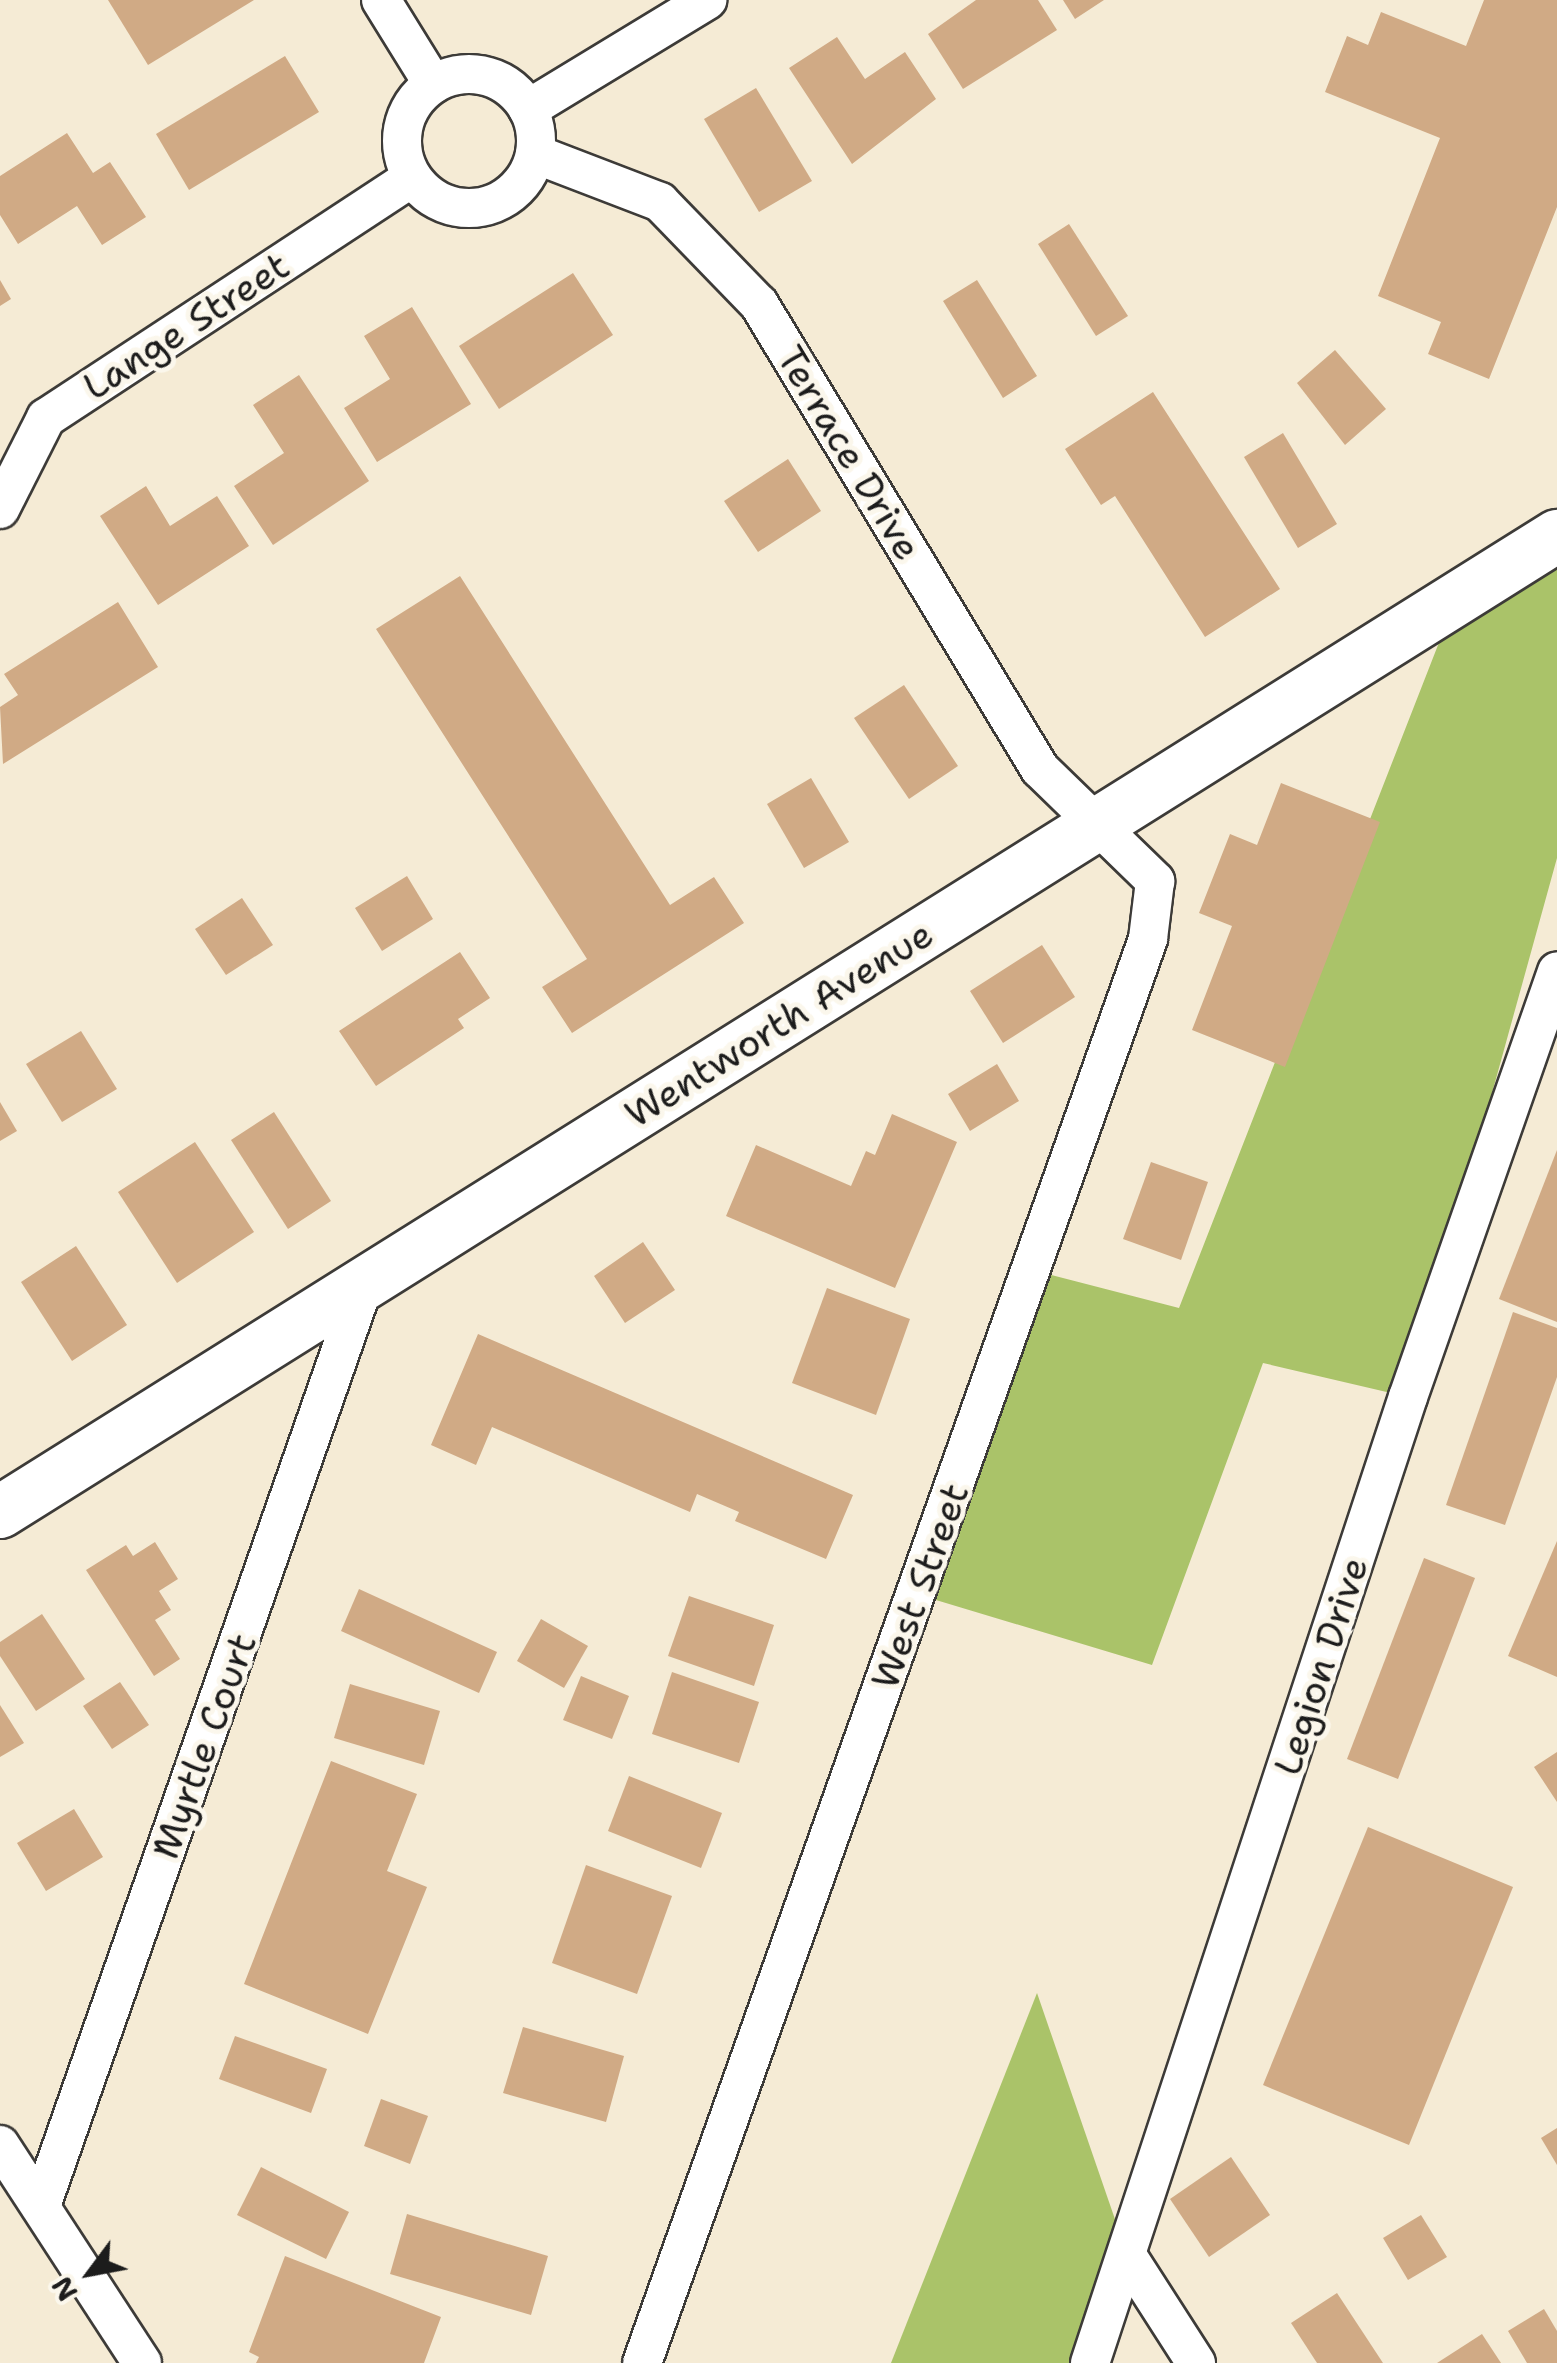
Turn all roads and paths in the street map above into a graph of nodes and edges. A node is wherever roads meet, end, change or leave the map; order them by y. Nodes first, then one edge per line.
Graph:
1 (381, 0) edge
2 (707, 0) edge
3 (434, 84) junction
4 (528, 108) junction
5 (535, 154) junction
6 (412, 178) junction
7 (0, 509) edge
8 (1557, 536) edge
9 (1098, 824) junction
10 (1557, 971) edge
11 (364, 1284) junction
12 (0, 1512) edge
13 (0, 2145) edge
14 (41, 2206) junction
15 (1128, 2258) junction
16 (142, 2363) edge
17 (642, 2363) edge
18 (1090, 2363) edge
19 (1196, 2363) edge

1 - 3 street
2 - 4 street
3 - 4 street
3 - 6 street
4 - 5 street
5 - 6 street
5 - 9 street, Terrace Drive
6 - 7 street, Lange Street
8 - 9 street, Wentworth Avenue
9 - 11 street, Wentworth Avenue
9 - 17 street, West Street
10 - 15 street, Legion Drive
11 - 12 street, Wentworth Avenue
11 - 14 street, Myrtle Court
13 - 14 street
14 - 16 street
15 - 18 street, Legion Drive
15 - 19 street

